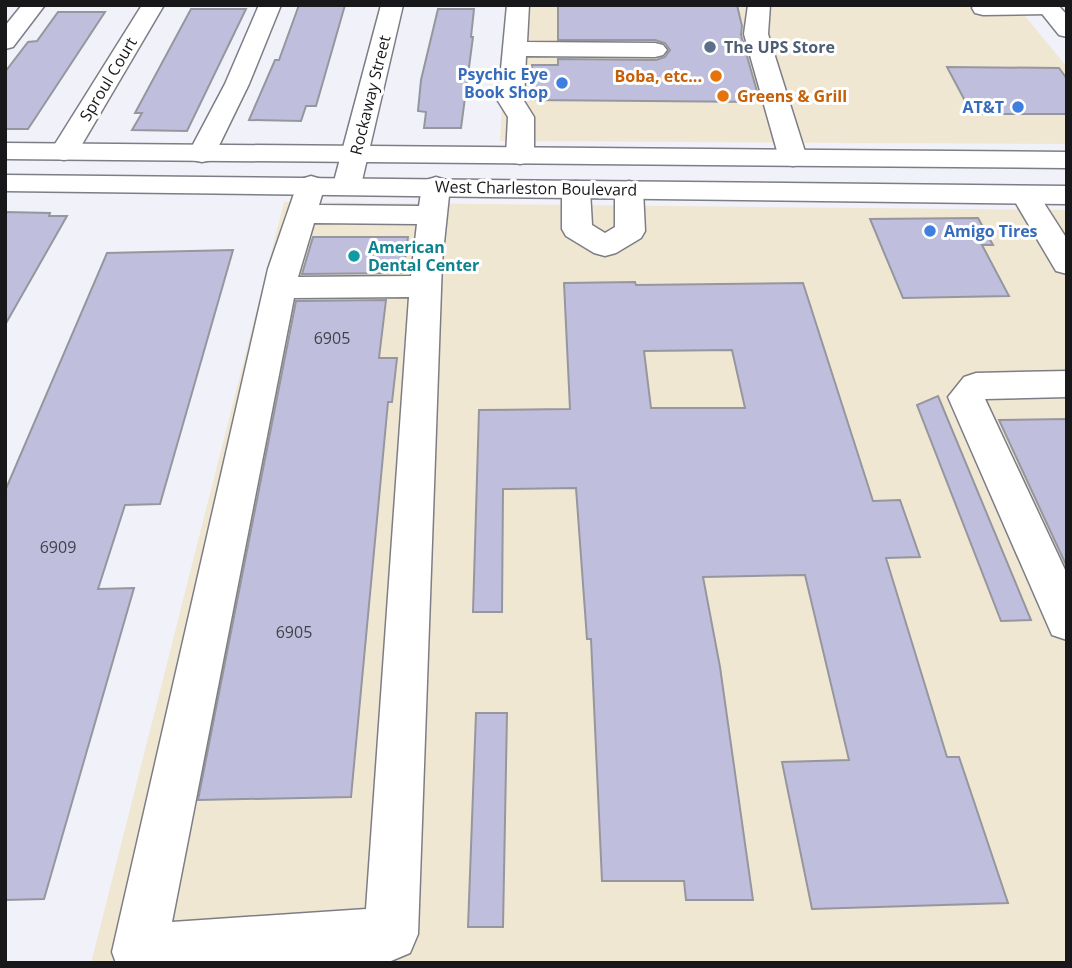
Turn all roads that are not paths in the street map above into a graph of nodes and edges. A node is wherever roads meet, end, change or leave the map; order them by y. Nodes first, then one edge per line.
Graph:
1 (34, 5) edge
2 (153, 5) edge
3 (270, 5) edge
4 (392, 5) edge
5 (518, 5) edge
6 (759, 5) edge
7 (1047, 6) edge
8 (983, 8) dead end
9 (1067, 30) edge
10 (5, 42) edge
11 (515, 49) junction
12 (655, 50) dead end
13 (5, 152) edge
14 (64, 152) junction
15 (202, 154) junction
16 (354, 155) junction
17 (520, 156) junction
18 (793, 158) junction
19 (1067, 160) edge
20 (5, 183) edge
21 (347, 186) junction
22 (576, 190) junction
23 (629, 190) junction
24 (1025, 195) junction
25 (1067, 195) edge
26 (306, 199) junction
27 (434, 201) junction
28 (1067, 264) edge
29 (426, 286) junction
30 (281, 288) junction
31 (1067, 384) edge
32 (1067, 621) edge

1 - 10 main road
2 - 14 main road, Sproul Court
3 - 15 main road
4 - 16 main road, Rockaway Street
5 - 11 main road
6 - 18 main road
7 - 8 main road
7 - 9 main road
11 - 12 main road
11 - 17 main road
13 - 14 main road, West Charleston Boulevard
14 - 15 main road, West Charleston Boulevard
15 - 16 main road, West Charleston Boulevard
16 - 17 main road, West Charleston Boulevard
16 - 21 main road, Rockaway Street
17 - 18 main road, West Charleston Boulevard
18 - 19 main road, West Charleston Boulevard
20 - 26 main road, West Charleston Boulevard
21 - 26 main road, West Charleston Boulevard
21 - 27 main road, West Charleston Boulevard
22 - 23 main road, West Charleston Boulevard
22 - 23 main road
22 - 27 main road, West Charleston Boulevard
23 - 24 main road, West Charleston Boulevard
24 - 25 main road, West Charleston Boulevard
24 - 28 main road
26 - 27 main road
26 - 30 main road
27 - 29 main road
29 - 30 main road
29 - 30 main road
31 - 32 main road

